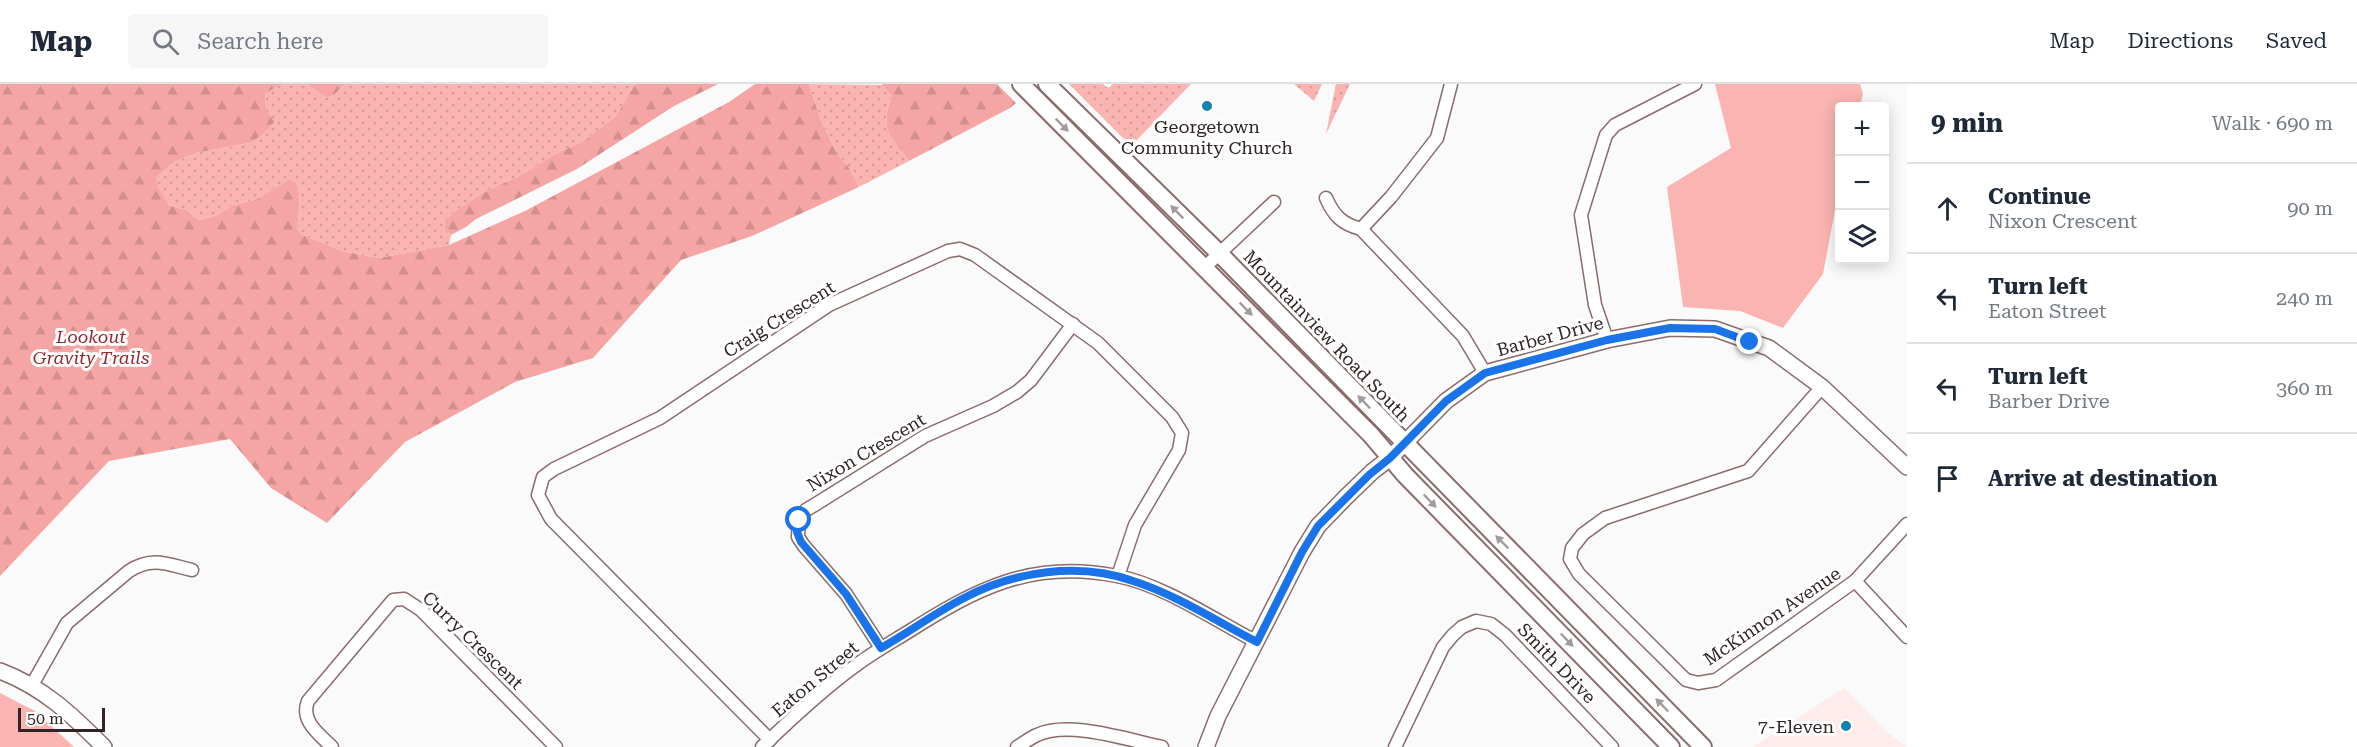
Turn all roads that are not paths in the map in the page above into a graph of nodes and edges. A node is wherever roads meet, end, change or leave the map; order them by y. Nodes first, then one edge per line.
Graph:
1 (1021, 84) edge
2 (1047, 84) edge
3 (1450, 84) edge
4 (1695, 84) edge
5 (1326, 198) dead end
6 (1274, 202) dead end
7 (1361, 229) junction
8 (1219, 254) junction
9 (1205, 267) junction
10 (1073, 324) junction
11 (1607, 340) junction
12 (1485, 373) junction
13 (1822, 387) junction
14 (1405, 444) junction
15 (1390, 458) junction
16 (1907, 467) edge
17 (1907, 524) edge
18 (192, 570) dead end
19 (1118, 576) junction
20 (1856, 581) junction
21 (1907, 637) edge
22 (1257, 642) junction
23 (881, 648) junction
24 (0, 671) edge
25 (32, 685) junction
26 (766, 743) edge
27 (104, 747) edge
28 (332, 747) edge
29 (556, 747) edge
30 (1017, 747) edge
31 (1162, 747) edge
32 (1206, 747) edge
33 (1395, 747) edge
34 (1612, 747) edge
35 (1671, 747) edge
36 (1703, 747) edge

1 -> 9 main road, Mountainview Road South
8 -> 2 main road, Mountainview Road South
3 - 7 street
4 - 11 street
5 - 7 street
6 - 8 street
7 - 12 street
8 - 9 street
14 -> 8 main road, Mountainview Road South
9 -> 15 main road, Mountainview Road South
10 - 19 street, Craig Crescent
10 - 23 street, Nixon Crescent
10 - 26 street, Craig Crescent
11 - 12 street, Barber Drive
11 - 13 street, Barber Drive
12 - 14 street, Barber Drive
13 - 16 street, Barber Drive
13 - 20 street, McKinnon Avenue
14 - 15 street, Barber Drive
36 -> 14 main road, Mountainview Road South
15 - 22 street, Barber Drive
15 -> 35 main road, Mountainview Road South
17 - 20 street, McKinnon Avenue
18 - 25 street
19 - 22 street, Eaton Street
19 - 23 street, Eaton Street
20 - 21 street
22 - 32 street, Barber Drive
23 - 26 street, Eaton Street
24 - 25 street
25 - 27 street
28 - 29 street, Curry Crescent
30 - 31 street
33 - 34 street, Smith Drive

